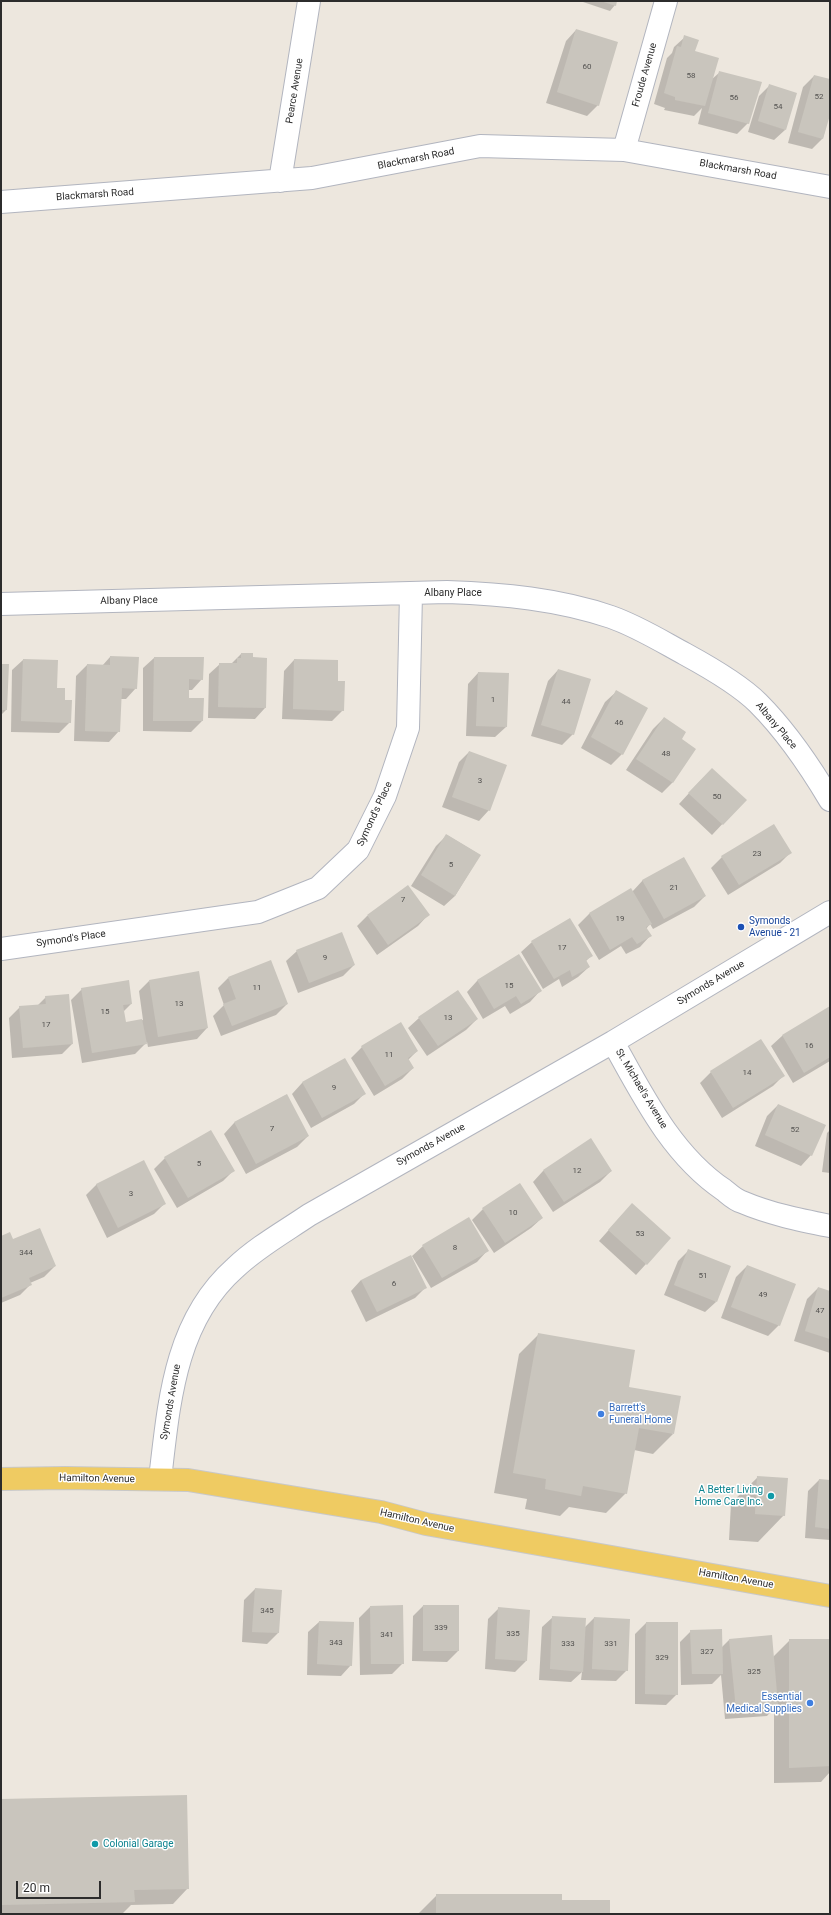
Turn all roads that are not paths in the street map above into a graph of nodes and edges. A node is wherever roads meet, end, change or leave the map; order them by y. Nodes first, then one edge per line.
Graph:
1 (309, 1) edge
2 (666, 1) edge
3 (624, 150) junction
4 (280, 181) junction
5 (830, 187) edge
6 (1, 202) edge
7 (411, 594) junction
8 (1, 604) edge
9 (830, 800) edge
10 (830, 912) edge
11 (1, 949) edge
12 (613, 1042) junction
13 (830, 1226) edge
14 (1, 1479) edge
15 (160, 1479) junction
16 (830, 1596) edge

1 - 4 street, Pearce Avenue
2 - 3 street, Froude Avenue
3 - 4 street, Blackmarsh Road
3 - 5 street, Blackmarsh Road
4 - 6 street, Blackmarsh Road
7 - 8 street, Albany Place
7 - 9 street, Albany Place
7 - 11 street, Symond's Place
10 - 12 street, Symonds Avenue
12 - 13 street, St. Michael's Avenue
12 - 15 street, Symonds Avenue
14 - 15 main road, Hamilton Avenue
15 - 16 main road, Hamilton Avenue

